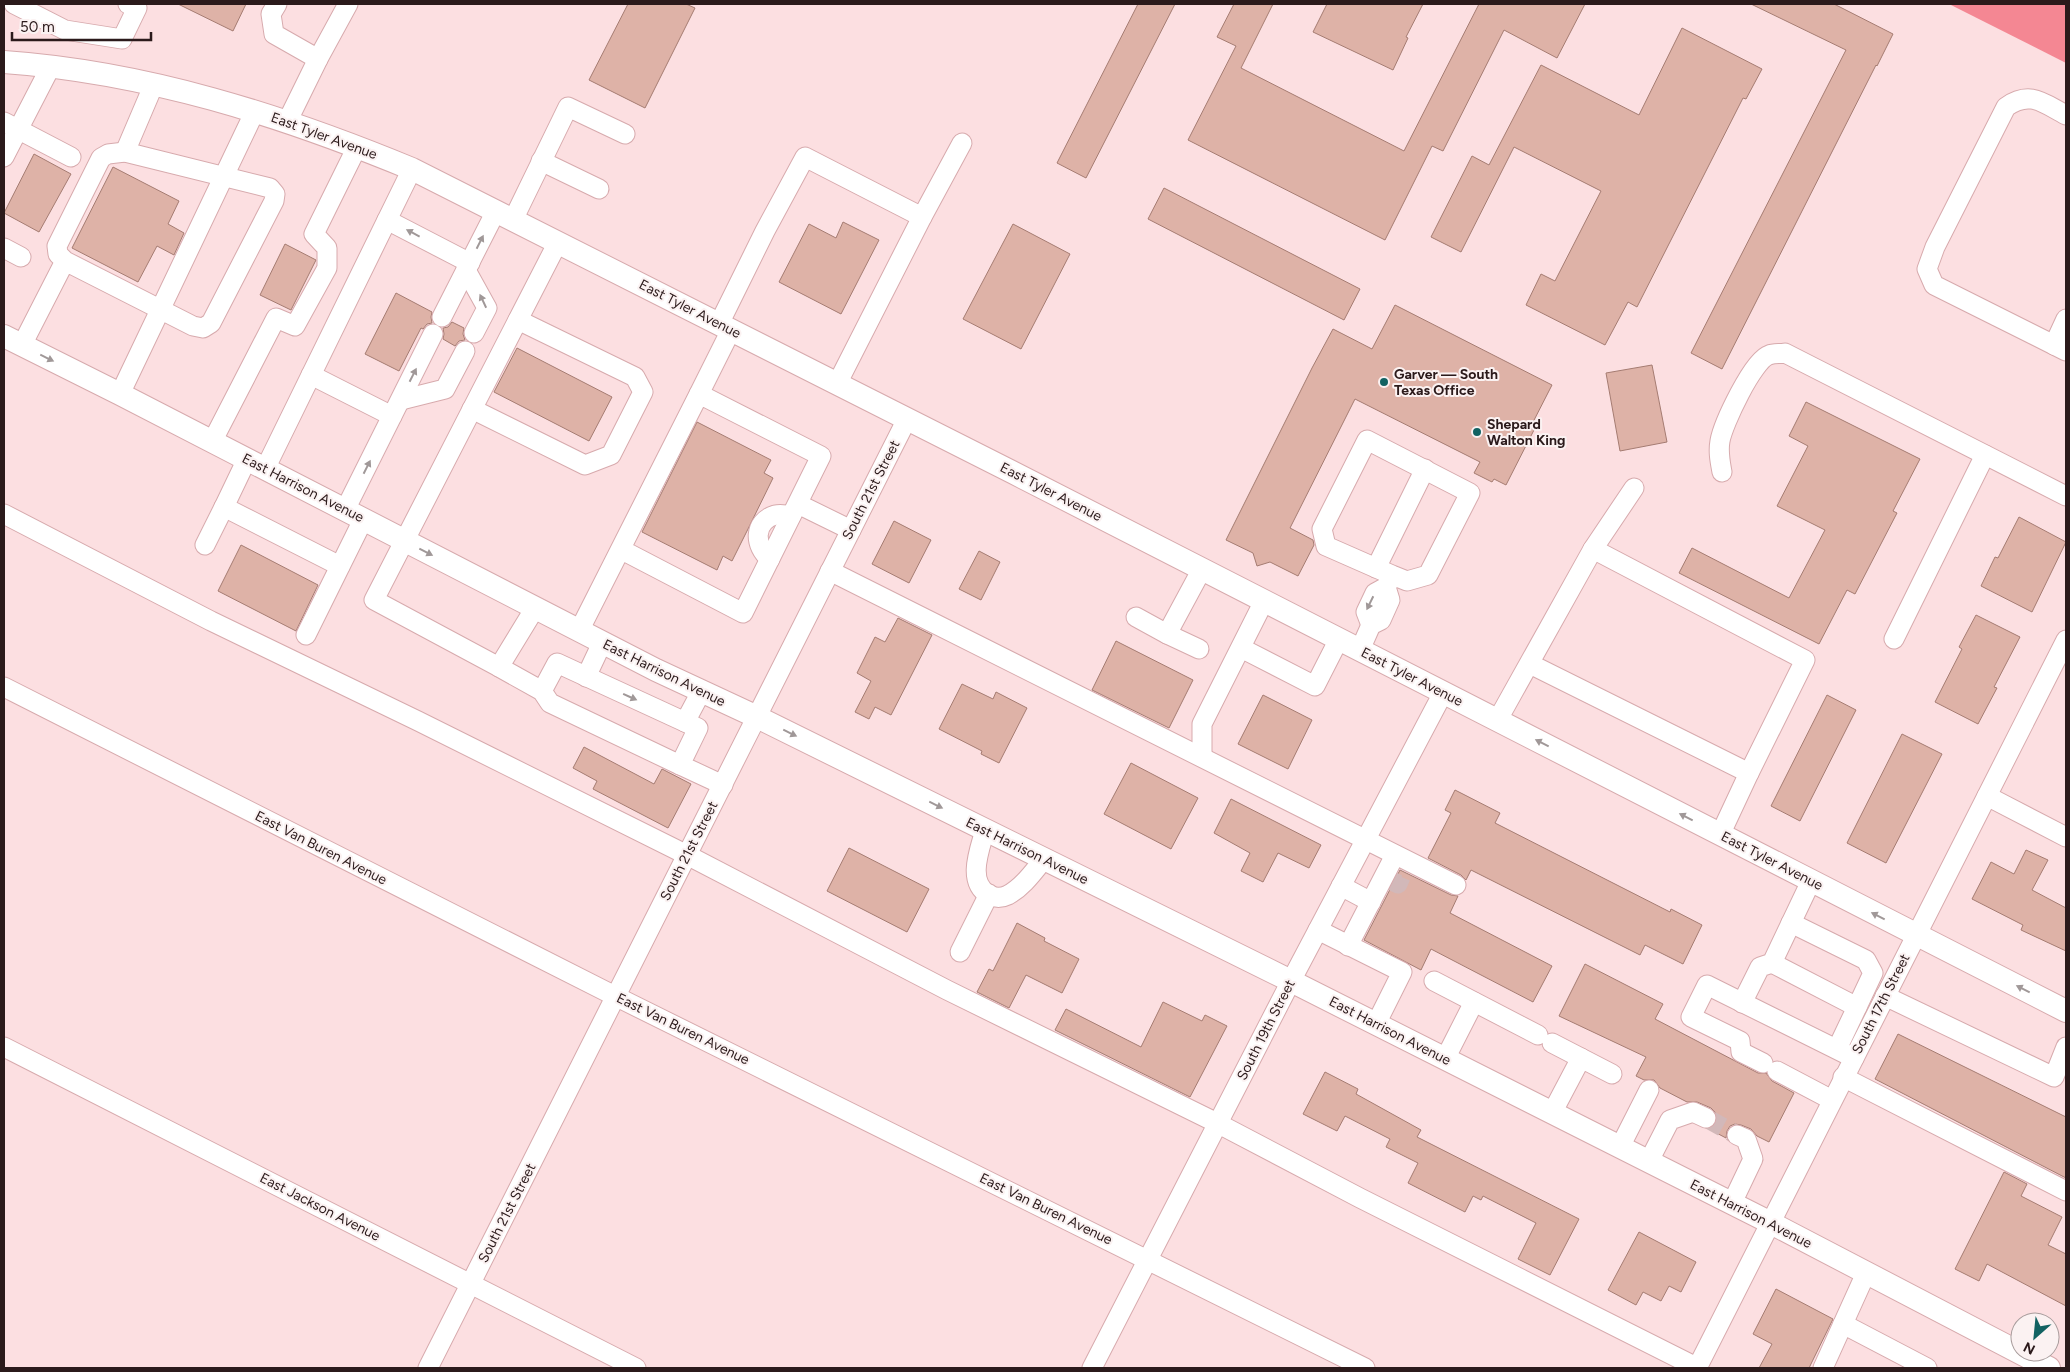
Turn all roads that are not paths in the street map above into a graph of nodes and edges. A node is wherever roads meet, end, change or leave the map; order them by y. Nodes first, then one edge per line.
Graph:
1 (14, 4) edge
2 (277, 4) edge
3 (348, 4) edge
4 (136, 5) edge
5 (318, 59) junction
6 (4, 62) edge
7 (51, 66) junction
8 (154, 84) junction
9 (255, 111) junction
10 (2066, 115) edge
11 (287, 122) junction
12 (11, 126) edge
13 (625, 134) dead end
14 (962, 143) dead end
15 (357, 147) junction
16 (5, 151) edge
17 (125, 152) junction
18 (72, 157) dead end
19 (541, 161) junction
20 (412, 169) junction
21 (225, 177) junction
22 (599, 189) dead end
23 (505, 216) junction
24 (922, 217) junction
25 (387, 220) junction
26 (558, 242) junction
27 (4, 248) edge
28 (22, 257) dead end
29 (65, 261) junction
30 (468, 266) junction
31 (162, 310) junction
32 (442, 317) dead end
33 (518, 320) junction
34 (2066, 320) edge
35 (725, 327) junction
36 (474, 333) dead end
37 (433, 334) dead end
38 (13, 341) edge
39 (2060, 348) edge
40 (465, 351) dead end
41 (311, 376) junction
42 (837, 384) junction
43 (120, 394) junction
44 (699, 394) junction
45 (397, 408) junction
46 (472, 409) junction
47 (907, 419) junction
48 (212, 442) junction
49 (1985, 455) junction
50 (256, 464) junction
51 (1425, 469) junction
52 (1722, 472) dead end
53 (1634, 488) dead end
54 (2066, 496) edge
55 (224, 507) junction
56 (794, 510) junction
57 (4, 514) edge
58 (354, 515) junction
59 (851, 530) junction
60 (404, 541) junction
61 (205, 545) dead end
62 (1593, 548) junction
63 (622, 550) junction
64 (340, 566) junction
65 (1202, 569) junction
66 (830, 571) junction
67 (1384, 577) junction
68 (1264, 601) junction
69 (535, 608) junction
70 (1136, 617) dead end
71 (579, 631) junction
72 (1168, 634) junction
73 (306, 635) dead end
74 (1339, 639) junction
75 (1894, 639) dead end
76 (602, 643) junction
77 (2065, 646) edge
78 (1241, 648) junction
79 (1199, 650) dead end
80 (1360, 650) junction
81 (1530, 664) junction
82 (499, 667) junction
83 (586, 677) junction
84 (4, 687) edge
85 (542, 691) junction
86 (701, 692) junction
87 (1443, 693) junction
88 (757, 717) junction
89 (1497, 720) junction
90 (686, 722) junction
91 (1202, 757) junction
92 (680, 765) junction
93 (1749, 773) junction
94 (723, 785) junction
95 (1986, 796) junction
96 (985, 830) junction
97 (1720, 835) junction
98 (2066, 837) edge
99 (1366, 840) junction
100 (687, 855) junction
101 (1044, 859) junction
102 (1403, 862) junction
103 (1811, 882) junction
104 (1456, 885) dead end
105 (1341, 886) junction
106 (989, 894) junction
107 (1371, 902) junction
108 (1791, 923) junction
109 (1318, 930) junction
110 (1916, 935) junction
111 (1348, 946) junction
112 (960, 952) dead end
113 (1772, 963) junction
114 (1291, 981) junction
115 (1434, 981) dead end
116 (615, 996) junction
117 (1885, 996) junction
118 (1474, 1002) junction
119 (1742, 1002) junction
120 (1857, 1007) junction
121 (2066, 1011) edge
122 (1376, 1024) junction
123 (4, 1047) edge
124 (2066, 1047) edge
125 (1837, 1050) junction
126 (1581, 1058) junction
127 (1854, 1058) junction
128 (1445, 1059) junction
129 (1612, 1074) dead end
130 (1843, 1077) junction
131 (2060, 1080) edge
132 (1649, 1090) dead end
133 (1832, 1100) junction
134 (1552, 1113) junction
135 (1706, 1118) tunnel mouth
136 (1217, 1123) junction
137 (1737, 1135) tunnel mouth
138 (1620, 1147) junction
139 (1649, 1161) junction
140 (2066, 1191) edge
141 (1732, 1203) junction
142 (1769, 1222) junction
143 (1147, 1258) junction
144 (1866, 1273) junction
145 (471, 1284) junction
146 (1843, 1324) junction
147 (428, 1368) edge
148 (636, 1368) edge
149 (1092, 1368) edge
150 (1364, 1368) edge
151 (1697, 1368) edge
152 (1824, 1368) edge
153 (1927, 1368) edge
154 (2049, 1368) edge

1 - 4 street
2 - 5 street
3 - 5 street
5 - 11 street
6 - 7 main road, East Tyler Avenue
7 - 8 main road, East Tyler Avenue
7 - 12 street
8 - 9 main road, East Tyler Avenue
8 - 17 street
9 - 11 main road, East Tyler Avenue
9 - 21 street
10 - 39 street
11 - 15 main road, East Tyler Avenue
12 - 16 street
12 - 18 street
13 - 19 street
14 - 24 street
15 - 20 main road, East Tyler Avenue
15 - 48 street
17 - 21 street
17 - 29 street
19 - 22 street
19 - 23 street
20 - 23 main road, East Tyler Avenue
20 - 25 street
21 - 31 street
21 - 31 street
23 - 26 main road, East Tyler Avenue
30 -> 23 street
24 - 35 street
24 - 42 street
30 -> 25 street
25 - 41 street
26 - 33 street
26 - 35 main road, East Tyler Avenue
27 - 28 street
29 - 31 street
29 - 38 street
30 - 32 street
36 -> 30 street
31 - 43 street
33 - 46 street
33 - 46 street
34 - 39 street
35 - 42 main road, East Tyler Avenue
35 - 44 street
45 -> 37 street
38 -> 43 main road, East Harrison Avenue
40 - 45 street
41 - 45 street
41 - 50 street
42 - 47 main road, East Tyler Avenue
43 - 48 main road, East Harrison Avenue
44 - 56 street
44 - 63 street
58 -> 45 street
46 - 60 street
47 - 59 street, South 21st Street
47 - 65 main road, East Tyler Avenue
48 - 50 main road, East Harrison Avenue
49 - 52 street
49 - 54 street
49 - 75 street
50 - 55 street
50 - 58 main road, East Harrison Avenue
51 - 67 street
51 - 67 street
51 - 67 street
53 - 62 street
55 - 61 street
55 - 64 street
56 - 59 street
56 - 63 street
57 - 100 street
58 - 60 main road, East Harrison Avenue
58 - 64 street
59 - 66 street, South 21st Street
60 -> 69 main road, East Harrison Avenue
60 - 82 street
62 - 81 street
62 - 93 street
63 - 71 street
64 - 73 street
65 - 68 main road, East Tyler Avenue
65 - 72 street
66 - 88 street, South 21st Street
66 - 91 street
67 - 80 street
68 - 74 main road, East Tyler Avenue
68 - 78 street
69 - 71 main road, East Harrison Avenue
69 - 82 street
70 - 72 street
71 - 76 main road, East Harrison Avenue
72 - 79 street
74 - 78 street
74 - 80 main road, East Tyler Avenue
76 - 83 street
76 - 86 main road, East Harrison Avenue
77 - 95 street, South 17th Street
78 - 91 street
80 - 87 main road, East Tyler Avenue
81 - 89 street
81 - 93 street
82 - 85 street
83 - 85 street
83 -> 90 street
84 - 116 street, East Van Buren Avenue
85 - 92 street
86 - 88 main road, East Harrison Avenue
86 - 90 street
87 - 89 main road, East Tyler Avenue
87 - 99 street, South 19th Street
88 - 94 street, South 21st Street
88 -> 96 main road, East Harrison Avenue
97 -> 89 main road, East Tyler Avenue
90 - 92 street
91 - 99 street
92 - 94 street
93 - 97 street
94 - 100 street, South 21st Street
95 - 98 street
95 - 110 street, South 17th Street
96 - 101 main road, East Harrison Avenue
96 - 106 street
97 - 103 main road, East Tyler Avenue
99 - 102 street
99 - 105 street, South 19th Street
100 - 116 street, South 21st Street
100 - 136 street
101 - 106 street
101 - 114 main road, East Harrison Avenue
102 - 104 street
102 - 107 street
103 - 108 street
110 -> 103 main road, East Tyler Avenue
105 - 107 street
105 - 109 street, South 19th Street
106 - 112 street
107 - 111 street
108 - 113 street
108 - 120 street
109 - 111 street
109 - 114 street, South 19th Street
110 - 117 street, South 17th Street
121 -> 110 main road, East Tyler Avenue
111 - 122 street
113 - 119 street
113 - 120 street
114 - 122 main road, East Harrison Avenue
114 - 136 street, South 19th Street
115 - 118 street
116 - 143 street, East Van Buren Avenue
116 - 145 street, South 21st Street
117 - 127 street, South 17th Street
117 - 131 street
118 - 126 street
118 - 128 street
119 - 125 street
119 - 133 street
120 - 125 street
122 - 128 main road, East Harrison Avenue
123 - 145 street, East Jackson Avenue
124 - 131 street
125 - 127 street
126 - 129 street
126 - 134 street
127 - 130 street, South 17th Street
128 - 134 main road, East Harrison Avenue
130 - 133 street, South 17th Street
130 - 140 street
132 - 138 street
133 - 142 street, South 17th Street
134 - 138 main road, East Harrison Avenue
135 - 139 street
136 - 143 street, South 19th Street
136 - 151 street
137 - 141 street
138 - 139 main road, East Harrison Avenue
139 - 141 main road, East Harrison Avenue
141 - 142 main road, East Harrison Avenue
142 - 144 main road, East Harrison Avenue
142 - 151 street, South 17th Street
143 - 149 street, South 19th Street
143 - 150 street, East Van Buren Avenue
144 - 146 street
144 - 154 main road, East Harrison Avenue
145 - 147 street, South 21st Street
145 - 148 street, East Jackson Avenue
146 - 152 street
146 - 153 street

